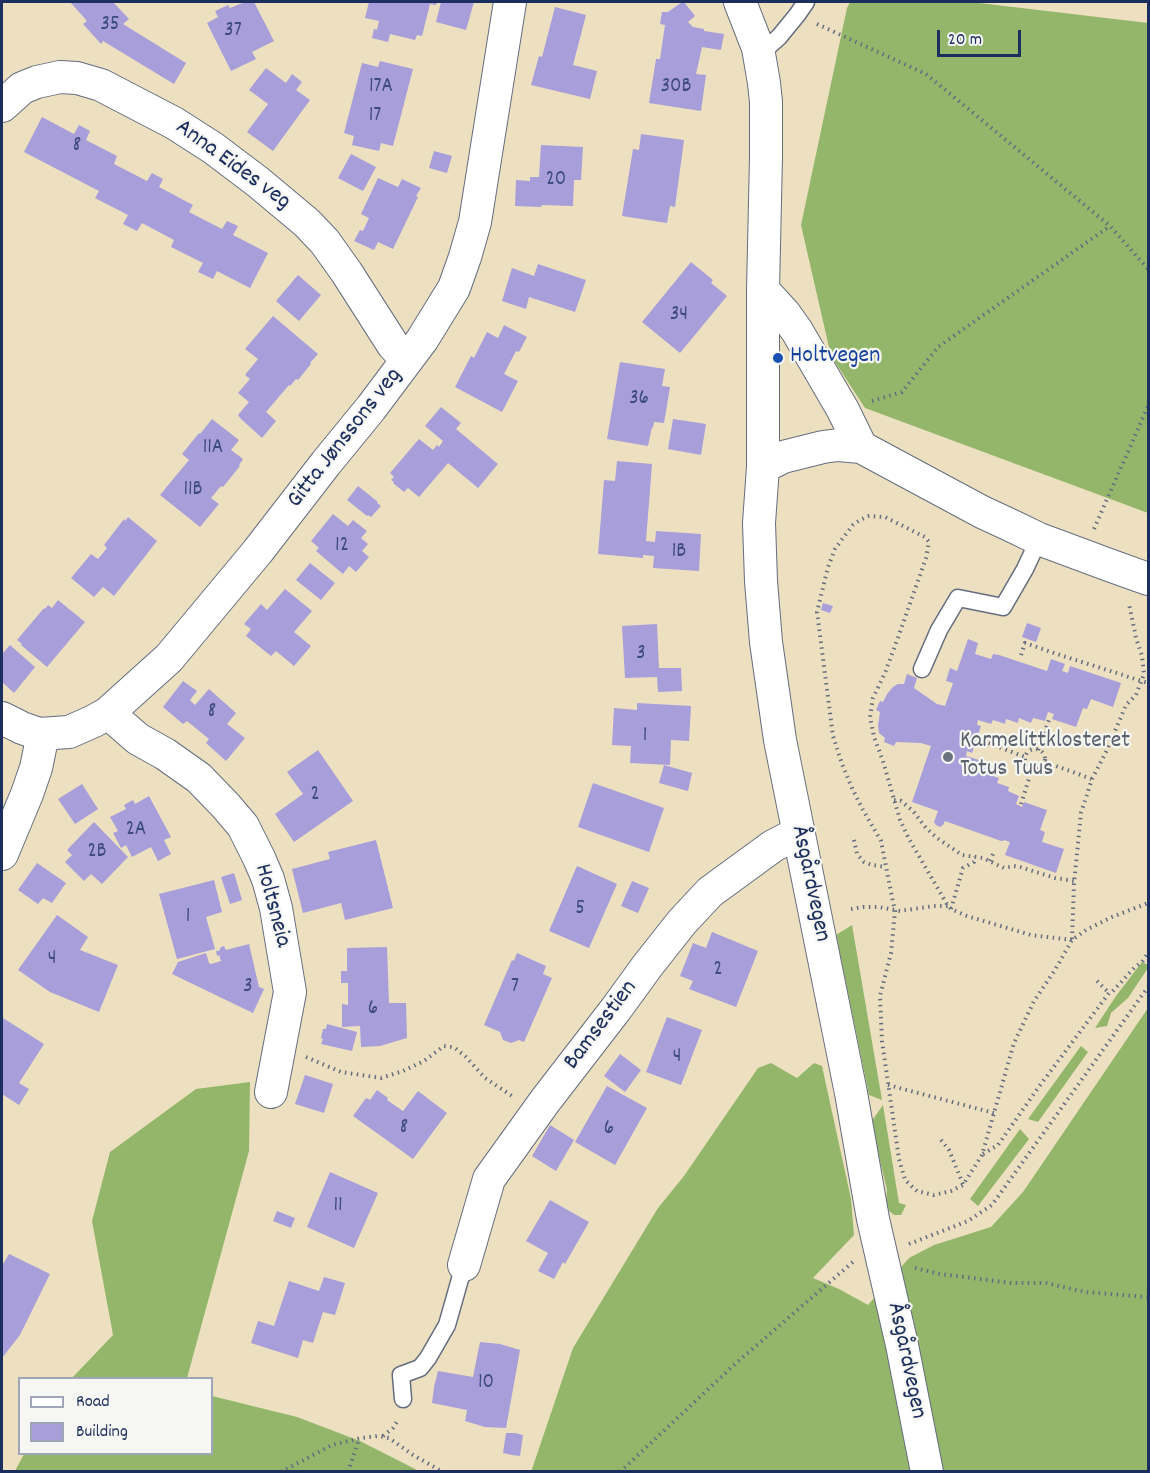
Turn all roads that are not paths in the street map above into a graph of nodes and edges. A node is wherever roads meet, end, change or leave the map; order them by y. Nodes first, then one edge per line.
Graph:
1 (510, 2) edge
2 (740, 2) edge
3 (801, 8) edge
4 (759, 54) junction
5 (2, 106) edge
6 (763, 290) junction
7 (407, 360) junction
8 (861, 447) junction
9 (763, 467) junction
10 (1039, 539) junction
11 (1143, 577) edge
12 (922, 669) dead end
13 (108, 713) junction
14 (2, 718) edge
15 (43, 734) junction
16 (798, 833) junction
17 (2, 854) edge
18 (272, 1092) dead end
19 (464, 1265) joint
20 (403, 1399) dead end
21 (927, 1472) edge

1 - 7 street, Gitta Jønssons veg
2 - 4 street
3 - 4 lane
4 - 6 street
5 - 7 street, Anna Eides veg
6 - 8 street
6 - 9 street, Åsgårdvegen
7 - 13 street, Gitta Jønssons veg
8 - 9 street
8 - 10 street
9 - 16 street, Åsgårdvegen
10 - 11 street
10 - 12 lane
13 - 15 street, Gitta Jønssons veg
13 - 18 street, Holtsneia
14 - 15 street, Gitta Jønssons veg
15 - 17 street
16 - 19 street, Bamsestien
16 - 21 street, Åsgårdvegen
19 - 20 lane

